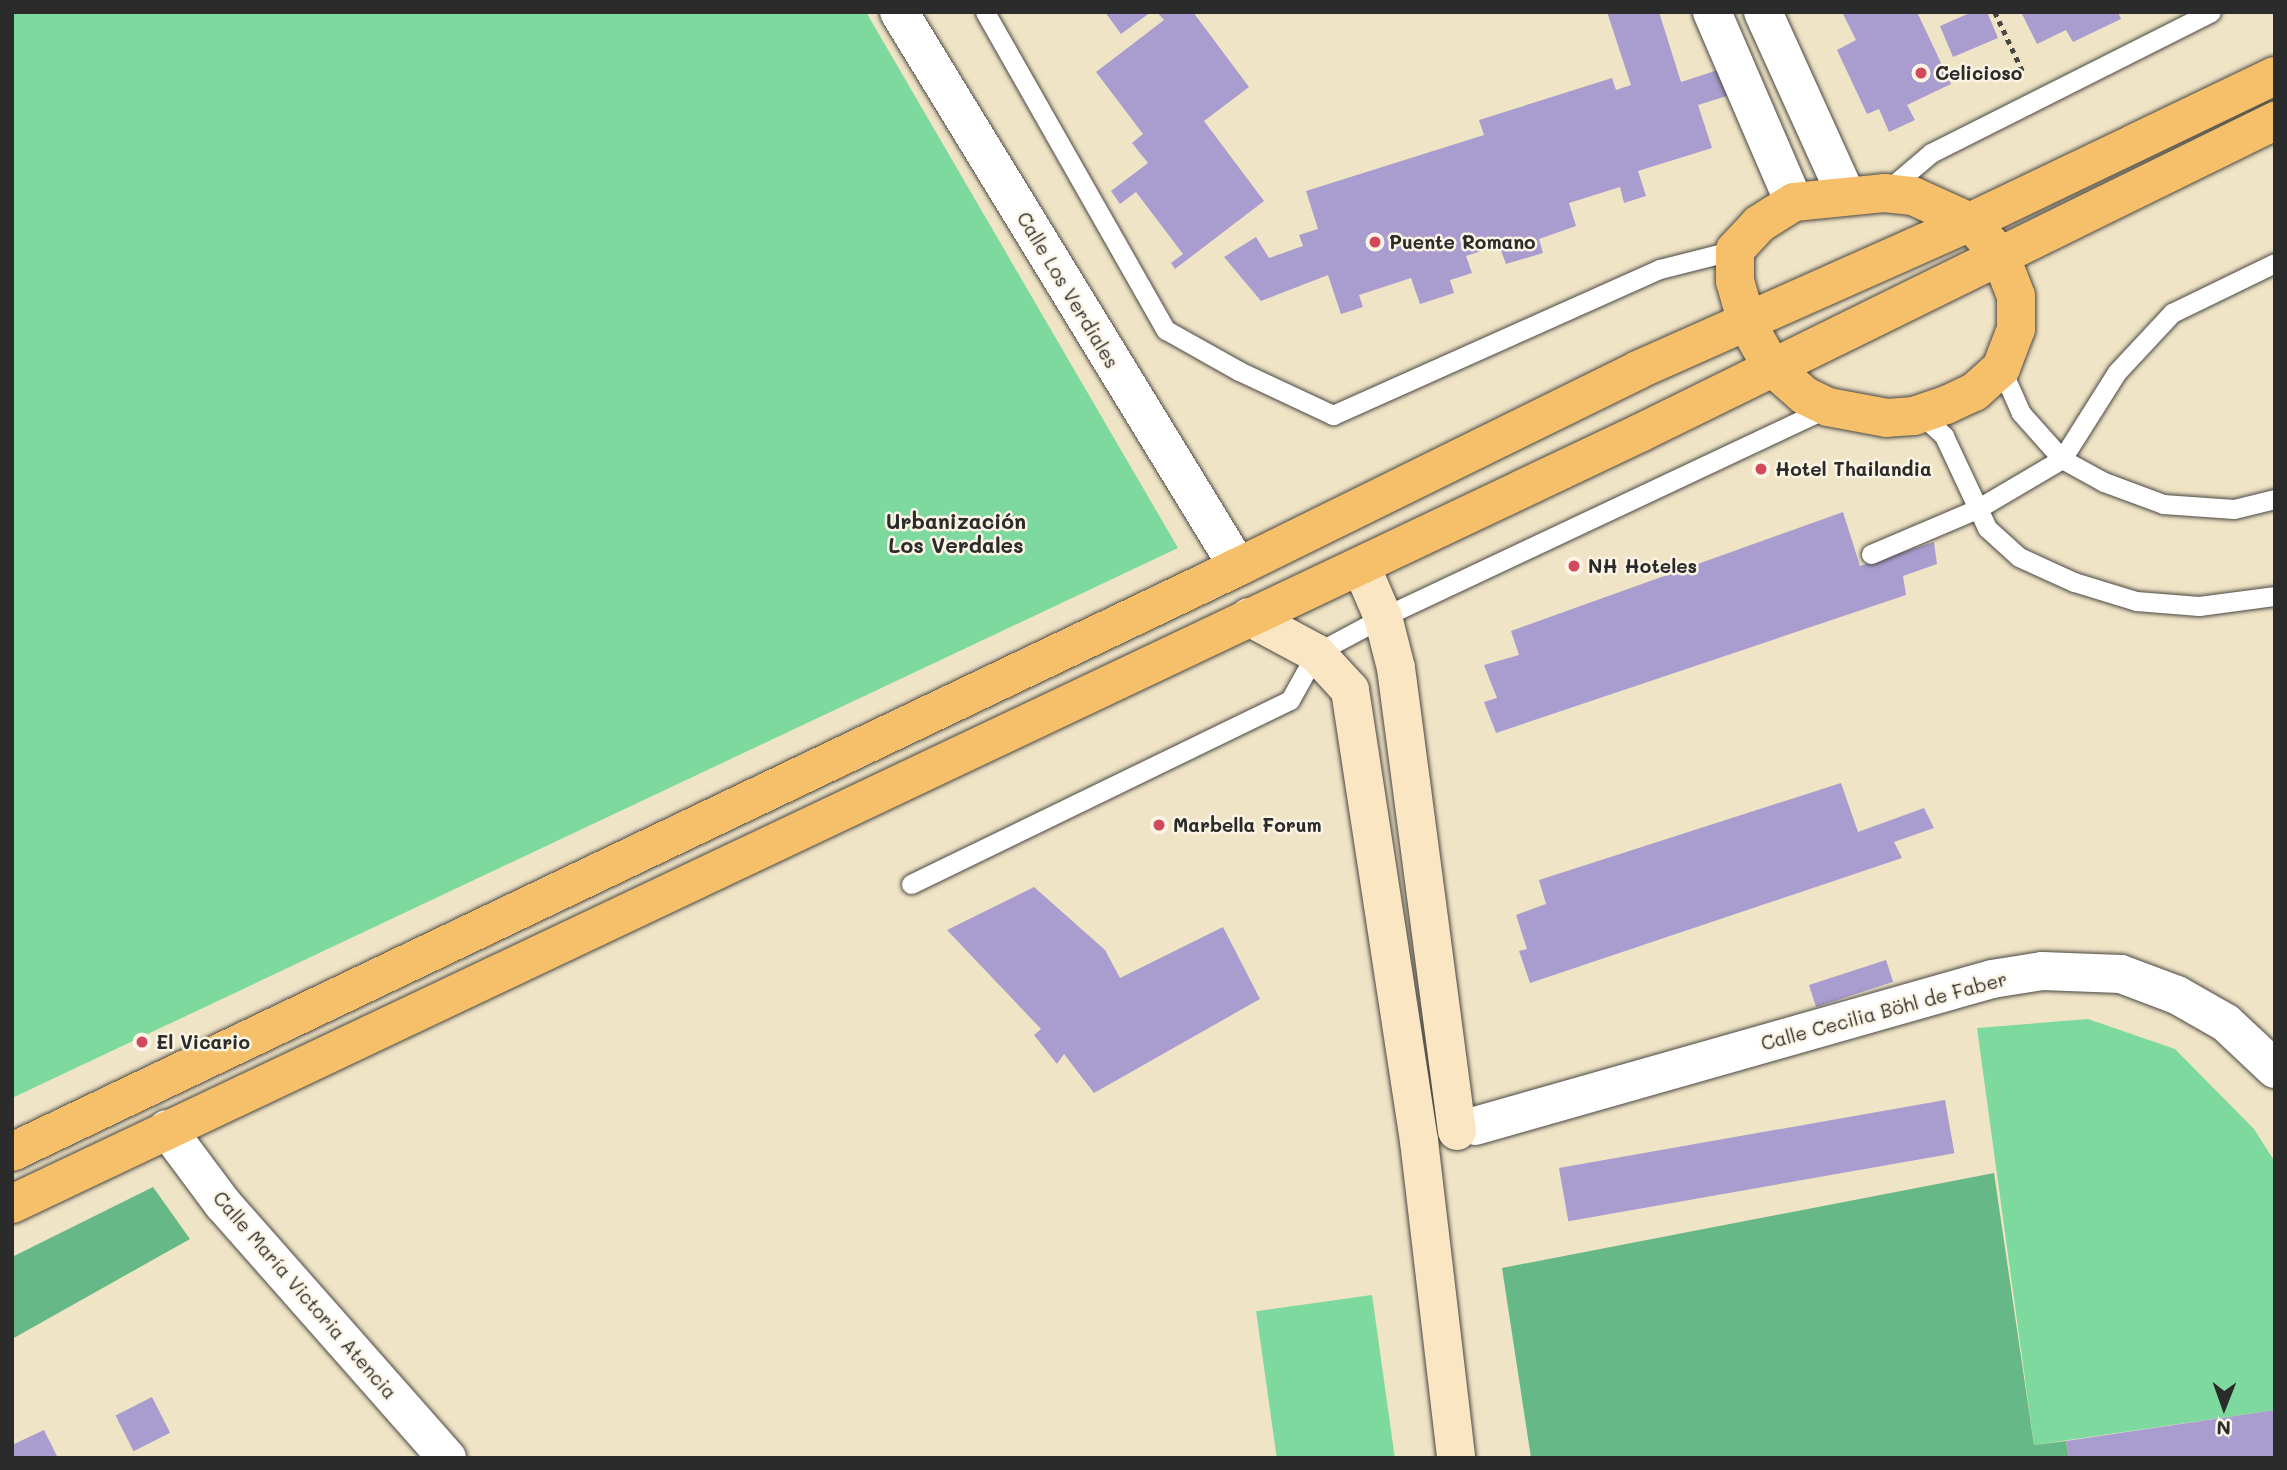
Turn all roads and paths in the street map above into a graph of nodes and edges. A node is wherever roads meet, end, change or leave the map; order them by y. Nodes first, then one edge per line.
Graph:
1 (899, 12) edge
2 (985, 12) edge
3 (1712, 12) edge
4 (1763, 12) edge
5 (1995, 12) edge
6 (2211, 12) edge
7 (2275, 76) edge
8 (2036, 98) junction
9 (2275, 121) edge
10 (1884, 192) junction
11 (1846, 195) junction
12 (1794, 202) junction
13 (1970, 222) junction
14 (1735, 250) junction
15 (2000, 256) junction
16 (2275, 263) edge
17 (1746, 323) junction
18 (1771, 366) junction
19 (2001, 368) junction
20 (1828, 407) junction
21 (1914, 416) junction
22 (2062, 460) junction
23 (2275, 499) edge
24 (1977, 509) junction
25 (1871, 554) dead end
26 (1361, 566) junction
27 (1238, 567) junction
28 (2275, 596) edge
29 (1249, 617) junction
30 (1383, 617) junction
31 (1316, 653) junction
32 (911, 884) dead end
33 (2275, 1069) edge
34 (1466, 1128) junction
35 (167, 1129) junction
36 (1419, 1141) junction
37 (12, 1152) edge
38 (12, 1204) edge
39 (447, 1458) edge
40 (1456, 1458) edge

1 - 27 street, Calle Los Verdiales
2 - 14 lane
3 - 12 street
4 - 11 street
5 - 8 path
6 - 8 lane
7 - 13 main road
8 - 10 lane
9 - 15 main road
10 - 11 main road
10 - 13 main road
11 - 12 main road
12 - 14 main road
13 - 15 main road
13 - 17 main road
14 - 17 main road
15 - 18 main road
15 - 19 main road
16 - 22 lane
17 - 18 main road
17 - 27 main road
18 - 20 main road
18 - 26 main road
19 - 21 main road
19 - 22 lane
20 - 21 main road
20 - 30 lane
21 - 24 lane
22 - 23 lane
22 - 24 lane
24 - 25 lane
24 - 28 lane
26 - 29 main road
26 - 30 street
27 - 37 main road
29 - 31 street
29 - 35 main road
30 - 31 lane
30 - 34 street
31 - 32 lane
31 - 36 street
33 - 34 street, Calle Cecilia Böhl de Faber
34 - 36 street
35 - 38 main road
35 - 39 street, Calle María Victoria Atencia
36 - 40 street

